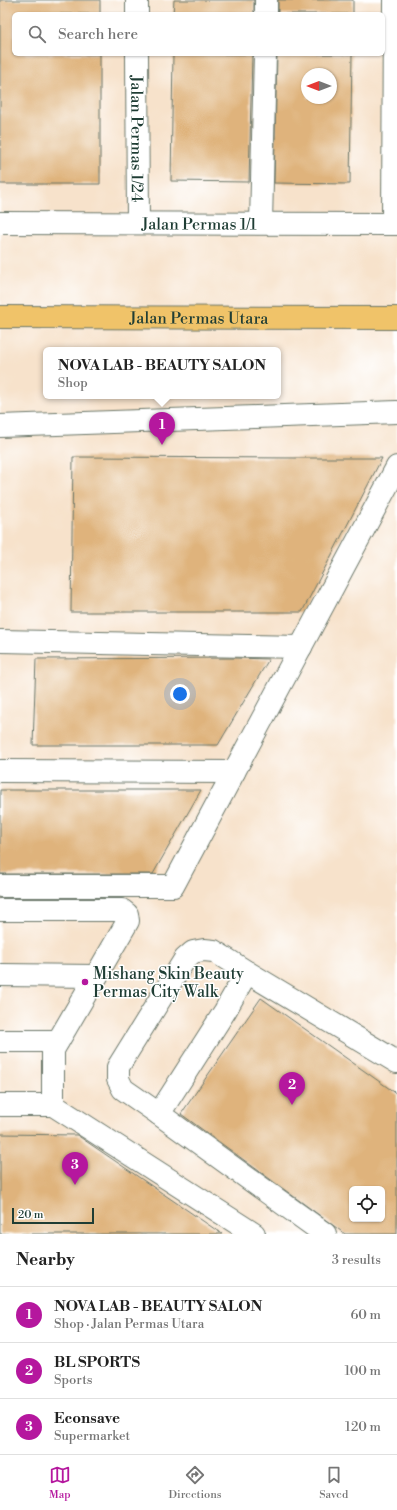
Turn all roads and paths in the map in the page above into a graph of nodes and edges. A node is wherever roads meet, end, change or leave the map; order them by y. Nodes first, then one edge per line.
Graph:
1 (137, 0) edge
2 (266, 0) edge
3 (394, 0) edge
4 (137, 12) edge
5 (266, 12) edge
6 (137, 56) edge
7 (265, 56) edge
8 (0, 223) edge
9 (138, 223) junction
10 (261, 224) junction
11 (395, 224) edge
12 (0, 317) edge
13 (397, 318) edge
14 (397, 412) edge
15 (0, 426) edge
16 (397, 466) edge
17 (0, 641) edge
18 (301, 647) junction
19 (0, 771) edge
20 (234, 772) junction
21 (0, 886) edge
22 (0, 910) edge
23 (247, 972) junction
24 (0, 975) edge
25 (97, 976) junction
26 (0, 1041) edge
27 (58, 1041) junction
28 (397, 1062) edge
29 (0, 1105) edge
30 (53, 1105) junction
31 (159, 1114) junction
32 (254, 1234) edge
33 (325, 1234) edge

1 - 4 street
2 - 5 street
3 - 11 street
6 - 9 street, Jalan Permas 1/24
7 - 10 street
8 - 9 street, Jalan Permas 1/1
9 - 10 street, Jalan Permas 1/1
10 - 11 street, Jalan Permas 1/1
12 - 13 main road, Jalan Permas Utara
14 - 15 street
16 - 18 street
17 - 18 street
18 - 20 street
19 - 20 street
20 - 21 street
22 - 25 street
23 - 28 street
23 - 31 street
23 - 31 street
24 - 25 street
25 - 27 street
26 - 27 street
27 - 30 street
29 - 30 street
30 - 32 street
31 - 33 street

